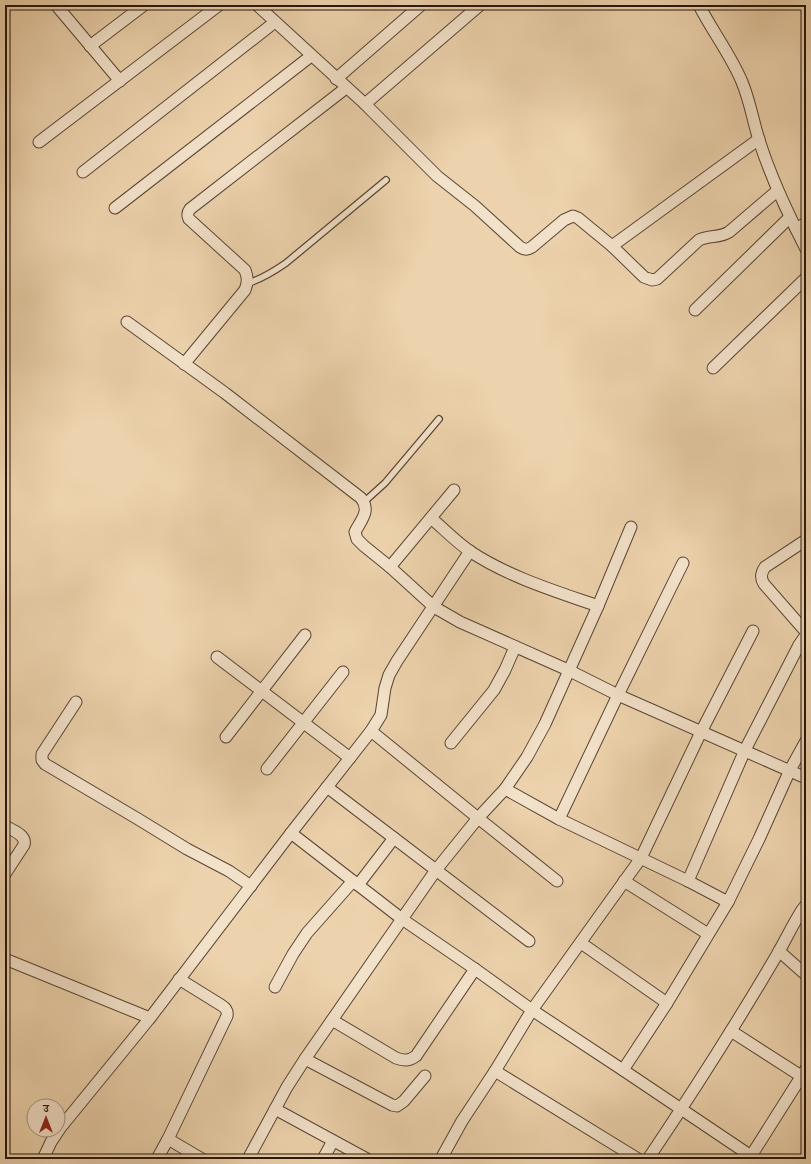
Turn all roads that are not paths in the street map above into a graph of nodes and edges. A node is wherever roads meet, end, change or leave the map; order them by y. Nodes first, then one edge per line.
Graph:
1 (144, 5) edge
2 (219, 5) edge
3 (257, 5) edge
4 (421, 5) edge
5 (480, 5) edge
6 (700, 5) edge
7 (59, 6) edge
8 (275, 22) junction
9 (90, 46) junction
10 (311, 56) junction
11 (336, 79) junction
12 (120, 81) junction
13 (346, 88) junction
14 (364, 104) junction
15 (759, 139) junction
16 (39, 142) dead end
17 (83, 172) dead end
18 (386, 180) dead end
19 (777, 191) junction
20 (115, 208) dead end
21 (790, 217) junction
22 (806, 223) edge
23 (796, 229) junction
24 (612, 246) junction
25 (806, 249) edge
26 (806, 278) edge
27 (248, 283) junction
28 (695, 310) dead end
29 (128, 322) dead end
30 (184, 364) junction
31 (713, 368) dead end
32 (439, 419) dead end
33 (454, 490) dead end
34 (364, 502) junction
35 (431, 518) junction
36 (631, 527) dead end
37 (806, 540) edge
38 (470, 552) junction
39 (683, 563) dead end
40 (390, 567) junction
41 (598, 606) junction
42 (434, 607) junction
43 (753, 631) dead end
44 (806, 634) edge
45 (305, 635) dead end
46 (515, 646) junction
47 (217, 657) dead end
48 (568, 670) junction
49 (343, 672) dead end
50 (262, 692) junction
51 (618, 695) junction
52 (76, 702) dead end
53 (303, 723) junction
54 (371, 731) junction
55 (701, 732) junction
56 (226, 737) dead end
57 (806, 741) edge
58 (451, 743) dead end
59 (744, 750) junction
60 (350, 758) junction
61 (267, 769) dead end
62 (790, 770) junction
63 (806, 778) edge
64 (327, 787) junction
65 (505, 789) junction
66 (478, 818) junction
67 (559, 819) junction
68 (5, 826) edge
69 (291, 833) junction
70 (394, 838) junction
71 (641, 858) junction
72 (436, 870) junction
73 (5, 874) edge
74 (557, 881) dead end
75 (624, 881) junction
76 (688, 881) junction
77 (356, 883) junction
78 (251, 886) junction
79 (728, 902) junction
80 (806, 905) edge
81 (402, 919) junction
82 (708, 934) junction
83 (529, 941) dead end
84 (581, 943) junction
85 (779, 951) junction
86 (5, 959) edge
87 (475, 969) junction
88 (806, 975) edge
89 (180, 979) junction
90 (275, 987) dead end
91 (667, 1002) junction
92 (532, 1010) junction
93 (150, 1018) junction
94 (332, 1020) junction
95 (731, 1031) junction
96 (305, 1059) junction
97 (623, 1070) junction
98 (495, 1071) junction
99 (804, 1072) edge
100 (425, 1076) dead end
101 (275, 1109) junction
102 (681, 1109) junction
103 (168, 1139) junction
104 (333, 1141) junction
105 (750, 1158) edge
106 (43, 1159) edge
107 (157, 1159) edge
108 (202, 1159) edge
109 (248, 1159) edge
110 (323, 1159) edge
111 (367, 1159) edge
112 (440, 1159) edge
113 (638, 1159) edge
114 (648, 1159) edge

1 - 9 street
2 - 12 street
3 - 8 street
4 - 11 street
5 - 14 street
6 - 15 street
7 - 9 street
8 - 10 street
8 - 17 street
9 - 12 street
10 - 11 street
10 - 20 street
11 - 13 street
12 - 16 street
13 - 14 street
13 - 27 street
14 - 24 street
15 - 19 street
15 - 24 street
18 - 27 lane
19 - 21 street
19 - 24 street
21 - 23 street
21 - 28 street
22 - 23 street
23 - 25 street
26 - 31 street
27 - 30 street
29 - 30 street
30 - 34 street
32 - 34 lane
33 - 35 street
34 - 40 street
35 - 38 street
35 - 40 street
36 - 41 street
37 - 44 street
38 - 41 street
38 - 42 street
39 - 51 street
40 - 42 street
41 - 48 street
42 - 46 street
42 - 54 street
43 - 55 street
44 - 59 street
45 - 50 street
46 - 48 street
46 - 58 street
47 - 50 street
48 - 51 street
48 - 65 street
49 - 53 street
50 - 53 street
50 - 56 street
51 - 55 street
51 - 67 street
52 - 78 street
53 - 60 street
53 - 61 street
54 - 60 street
54 - 66 street
55 - 59 street
55 - 71 street
57 - 62 street
59 - 62 street
59 - 76 street
60 - 64 street
62 - 63 street
62 - 79 street
64 - 69 street
64 - 70 street
65 - 66 street
65 - 67 street
66 - 72 street
66 - 74 street
67 - 71 street
68 - 73 street
69 - 77 street
69 - 78 street
70 - 72 street
70 - 77 street
71 - 75 street
71 - 76 street
72 - 81 street
72 - 83 street
75 - 82 street
75 - 84 street
76 - 79 street
77 - 81 street
77 - 90 street
78 - 89 street
79 - 82 street
80 - 85 street
81 - 87 street
81 - 94 street
82 - 91 street
84 - 91 street
84 - 92 street
85 - 88 street
85 - 95 street
86 - 93 street
87 - 92 street
87 - 94 street
89 - 93 street
89 - 103 street
91 - 97 street
92 - 97 street
92 - 98 street
93 - 106 street
94 - 96 street
95 - 99 street
95 - 102 street
96 - 100 street
96 - 101 street
97 - 102 street
98 - 112 street
98 - 113 street
99 - 105 street
101 - 104 street
101 - 109 street
102 - 105 street
102 - 114 street
103 - 107 street
103 - 108 street
104 - 110 street
104 - 111 street

